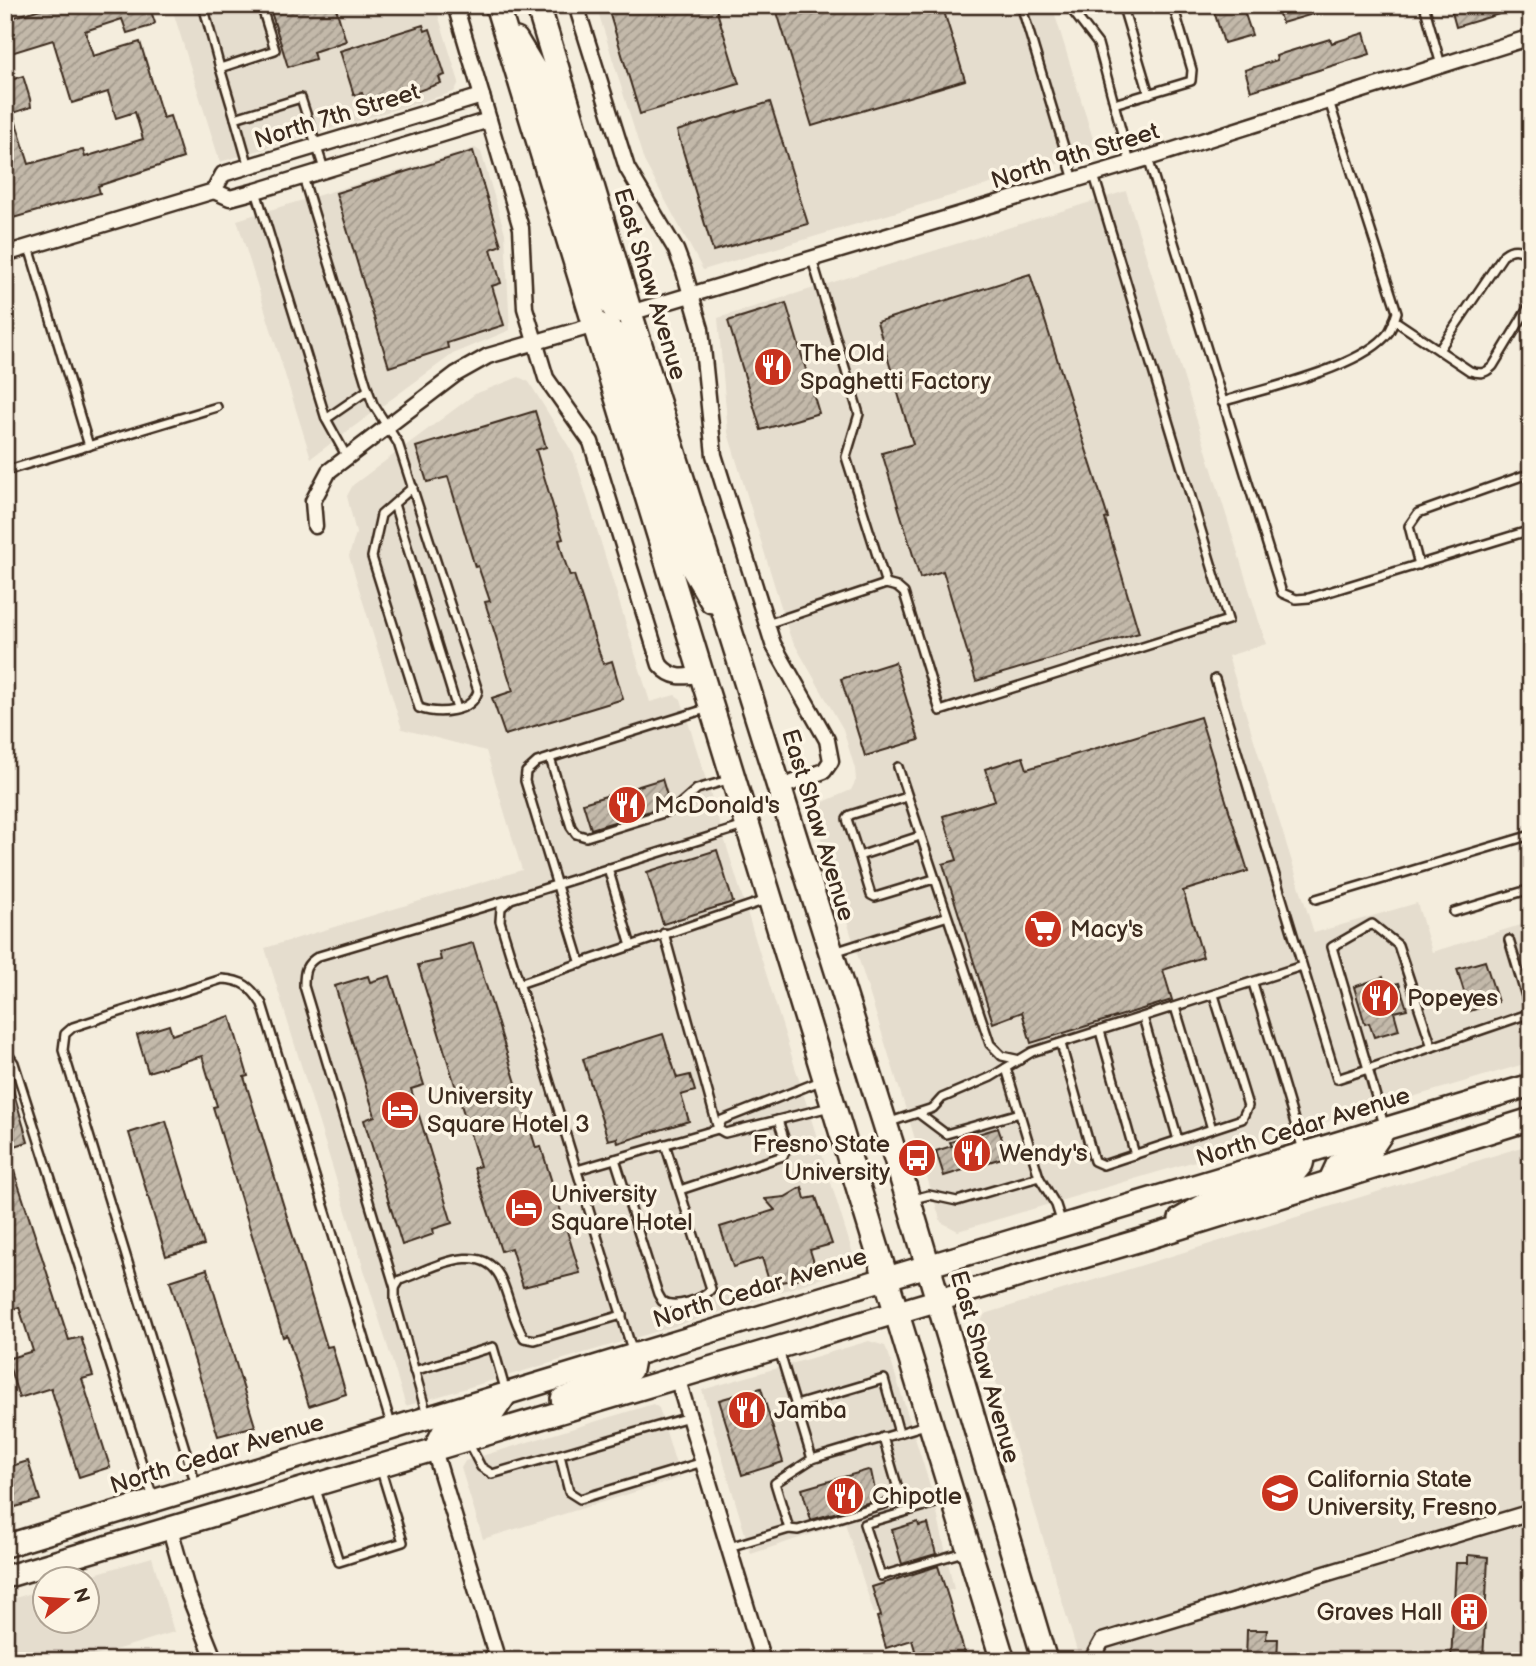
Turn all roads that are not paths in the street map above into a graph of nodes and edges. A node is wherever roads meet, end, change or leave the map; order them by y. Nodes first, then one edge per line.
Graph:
1 (203, 5) edge
2 (261, 5) edge
3 (455, 5) edge
4 (538, 5) edge
5 (576, 5) edge
6 (1021, 5) edge
7 (1068, 5) edge
8 (1173, 5) edge
9 (1424, 5) edge
10 (497, 8) edge
11 (1125, 15) dead end
12 (1531, 37) edge
13 (1441, 65) junction
14 (220, 68) junction
15 (1149, 94) junction
16 (482, 96) junction
17 (1329, 100) junction
18 (1114, 104) junction
19 (235, 118) junction
20 (489, 120) junction
21 (316, 146) junction
22 (1148, 158) junction
23 (1130, 164) junction
24 (248, 167) junction
25 (324, 169) junction
26 (1094, 174) junction
27 (303, 176) junction
28 (1075, 180) junction
29 (214, 191) junction
30 (256, 191) junction
31 (29, 247) junction
32 (5, 254) edge
33 (1531, 256) edge
34 (812, 259) junction
35 (692, 294) junction
36 (1531, 303) edge
37 (630, 313) junction
38 (1394, 320) junction
39 (595, 325) junction
40 (535, 342) junction
41 (1439, 350) junction
42 (368, 390) junction
43 (1222, 402) junction
44 (217, 407) dead end
45 (326, 419) junction
46 (388, 425) junction
47 (89, 446) junction
48 (347, 457) junction
49 (5, 471) edge
50 (1531, 476) edge
51 (413, 487) junction
52 (394, 504) junction
53 (314, 526) dead end
54 (1531, 530) edge
55 (1419, 565) junction
56 (886, 584) junction
57 (767, 624) junction
58 (732, 634) junction
59 (703, 674) junction
60 (1214, 679) dead end
61 (713, 707) junction
62 (457, 709) junction
63 (550, 758) junction
64 (898, 767) dead end
65 (734, 778) junction
66 (779, 788) junction
67 (907, 797) junction
68 (749, 825) junction
69 (1531, 835) edge
70 (920, 836) junction
71 (859, 856) junction
72 (608, 868) junction
73 (934, 879) junction
74 (557, 884) junction
75 (1531, 889) edge
76 (511, 899) junction
77 (770, 899) junction
78 (1316, 899) dead end
79 (1454, 912) dead end
80 (945, 917) junction
81 (664, 933) junction
82 (1509, 940) dead end
83 (631, 946) junction
84 (830, 954) junction
85 (581, 964) junction
86 (1303, 966) junction
87 (1253, 983) junction
88 (519, 984) junction
89 (1214, 995) junction
90 (1175, 1007) junction
91 (1531, 1013) edge
92 (1143, 1017) junction
93 (1100, 1031) junction
94 (1060, 1044) junction
95 (1432, 1047) junction
96 (5, 1050) edge
97 (1020, 1060) junction
98 (1006, 1068) junction
99 (1368, 1069) junction
100 (827, 1079) junction
101 (1531, 1085) edge
102 (834, 1105) junction
103 (918, 1113) junction
104 (1020, 1113) junction
105 (1531, 1119) edge
106 (778, 1120) junction
107 (883, 1124) junction
108 (718, 1129) junction
109 (1212, 1129) junction
110 (1385, 1129) junction
111 (1178, 1140) junction
112 (665, 1144) junction
113 (1135, 1155) junction
114 (1304, 1155) junction
115 (615, 1159) junction
116 (577, 1170) junction
117 (1039, 1177) junction
118 (1331, 1180) junction
119 (680, 1190) junction
120 (909, 1201) junction
121 (1062, 1225) junction
122 (1152, 1237) junction
123 (928, 1265) junction
124 (886, 1277) junction
125 (395, 1287) junction
126 (938, 1300) junction
127 (898, 1311) junction
128 (621, 1315) junction
129 (778, 1347) junction
130 (634, 1354) junction
131 (414, 1371) junction
132 (677, 1377) junction
133 (507, 1393) junction
134 (796, 1405) junction
135 (690, 1417) junction
136 (428, 1419) junction
137 (930, 1424) junction
138 (392, 1428) junction
139 (491, 1433) junction
140 (900, 1433) junction
141 (883, 1437) junction
142 (468, 1440) junction
143 (434, 1450) junction
144 (559, 1455) junction
145 (812, 1459) junction
146 (703, 1462) junction
147 (380, 1466) junction
148 (314, 1486) junction
149 (197, 1487) junction
150 (953, 1497) junction
151 (154, 1500) junction
152 (1531, 1512) edge
153 (170, 1529) junction
154 (789, 1529) junction
155 (5, 1546) edge
156 (729, 1547) junction
157 (969, 1551) junction
158 (5, 1577) edge
159 (215, 1661) edge
160 (498, 1661) edge
161 (763, 1661) edge
162 (1003, 1661) edge
163 (1045, 1661) edge
164 (1091, 1661) edge

1 - 14 lane
2 - 14 lane
3 - 16 street
4 - 37 main road, East Shaw Avenue
5 - 35 street
6 - 28 lane
7 - 18 lane
8 - 15 lane
9 - 13 lane
10 - 37 main road
10 - 39 main road
11 - 15 lane
12 - 13 street, North 9th Street
13 - 17 street, North 9th Street
14 - 19 lane
15 - 18 lane
16 - 20 street
16 - 21 street, North 7th Street
17 - 22 street, North 9th Street
17 - 38 lane
18 - 23 lane
19 - 21 lane
19 - 24 lane
20 - 25 street, North 7th Street
20 - 40 street
21 - 24 street, North 7th Street
21 - 25 lane
22 - 23 street, North 9th Street
22 - 43 lane
23 - 26 street, North 9th Street
24 - 29 street, North 7th Street
25 - 27 street, North 7th Street
26 - 28 street, North 9th Street
26 - 56 lane
27 - 30 street, North 7th Street
27 - 42 lane
28 - 34 street, North 9th Street
29 - 30 street, North 7th Street
29 - 31 street, North 7th Street
30 - 45 lane
31 - 32 street, North 7th Street
31 - 47 lane
33 - 41 lane
34 - 35 street, North 9th Street
34 - 56 lane
35 - 37 street, North 9th Street
35 - 57 street
36 - 41 lane
37 - 58 main road, East Shaw Avenue
38 - 41 lane
38 - 43 lane
39 - 40 street
39 - 58 main road
39 - 59 main road
40 - 46 street
40 - 59 street
42 - 45 lane
42 - 46 lane
43 - 55 lane
44 - 47 lane
45 - 48 lane
46 - 48 street
46 - 51 lane
47 - 49 lane
48 - 53 street
50 - 55 lane
51 - 52 lane
51 - 62 lane
52 - 62 lane
52 - 62 lane
54 - 55 lane
56 - 57 lane
57 - 66 street
58 - 66 main road, East Shaw Avenue
59 - 61 main road
60 - 86 lane
61 - 63 lane
61 - 65 main road
63 - 65 lane
63 - 74 lane
64 - 67 lane
65 - 68 main road
66 - 84 main road, East Shaw Avenue
67 - 70 lane
67 - 71 lane
68 - 72 lane
68 - 77 main road
69 - 78 lane
70 - 71 lane
70 - 73 lane
71 - 73 lane
72 - 74 lane
72 - 83 lane
73 - 80 lane
74 - 76 lane
74 - 85 lane
75 - 79 lane
76 - 88 lane
76 - 125 lane
77 - 81 lane
77 - 100 main road
80 - 84 lane
80 - 97 lane
81 - 83 lane
81 - 108 lane
82 - 91 lane
83 - 85 lane
84 - 107 main road, East Shaw Avenue
85 - 88 lane
86 - 87 lane
86 - 99 lane
87 - 89 lane
87 - 114 lane
88 - 116 lane
89 - 90 lane
89 - 109 lane
90 - 92 lane
90 - 109 lane
91 - 95 lane
92 - 93 lane
92 - 111 lane
93 - 94 lane
93 - 113 lane
94 - 97 lane
94 - 113 lane
95 - 99 lane
95 - 99 lane
96 - 151 lane
97 - 98 lane
98 - 103 lane
98 - 104 lane
99 - 110 lane
100 - 102 main road
100 - 108 lane
101 - 110 main road, North Cedar Avenue
102 - 106 lane
102 - 124 main road
103 - 104 lane
103 - 107 lane
104 - 117 lane
105 - 118 main road
106 - 108 lane
106 - 119 lane
107 - 120 main road, East Shaw Avenue
108 - 112 lane
109 - 111 lane
110 - 114 main road, North Cedar Avenue
110 - 118 main road
111 - 113 lane
112 - 115 lane
112 - 119 lane
114 - 121 main road, North Cedar Avenue
114 - 122 main road
115 - 116 lane
115 - 119 lane
116 - 128 lane
117 - 120 lane
117 - 121 lane
118 - 122 main road
120 - 123 main road, East Shaw Avenue
121 - 123 main road, North Cedar Avenue
122 - 126 main road
123 - 124 main road, North Cedar Avenue
123 - 126 main road, East Shaw Avenue
124 - 127 main road
124 - 130 main road, North Cedar Avenue
125 - 128 lane
125 - 131 lane
126 - 127 main road
126 - 163 main road, East Shaw Avenue
127 - 129 main road
127 - 137 main road
128 - 130 lane
129 - 132 main road
129 - 134 lane
130 - 133 main road, North Cedar Avenue
130 - 139 main road
131 - 133 lane
131 - 136 lane
132 - 135 street
132 - 139 main road
133 - 136 main road, North Cedar Avenue
133 - 143 main road
134 - 140 lane
134 - 145 lane
135 - 144 lane
135 - 146 street
136 - 138 main road, North Cedar Avenue
136 - 147 main road
137 - 140 lane
137 - 150 main road
138 - 149 main road, North Cedar Avenue
138 - 149 lane
139 - 142 main road
140 - 141 lane
141 - 145 lane
141 - 154 lane
142 - 143 main road
142 - 144 lane
143 - 147 main road
143 - 160 street
144 - 146 lane
145 - 154 lane
146 - 156 street
147 - 148 main road
147 - 148 lane
148 - 153 main road
149 - 151 main road, North Cedar Avenue
150 - 157 main road
150 - 157 lane
151 - 155 main road, North Cedar Avenue
152 - 164 street
153 - 158 main road
153 - 159 street
154 - 156 lane
156 - 161 street
157 - 162 main road

